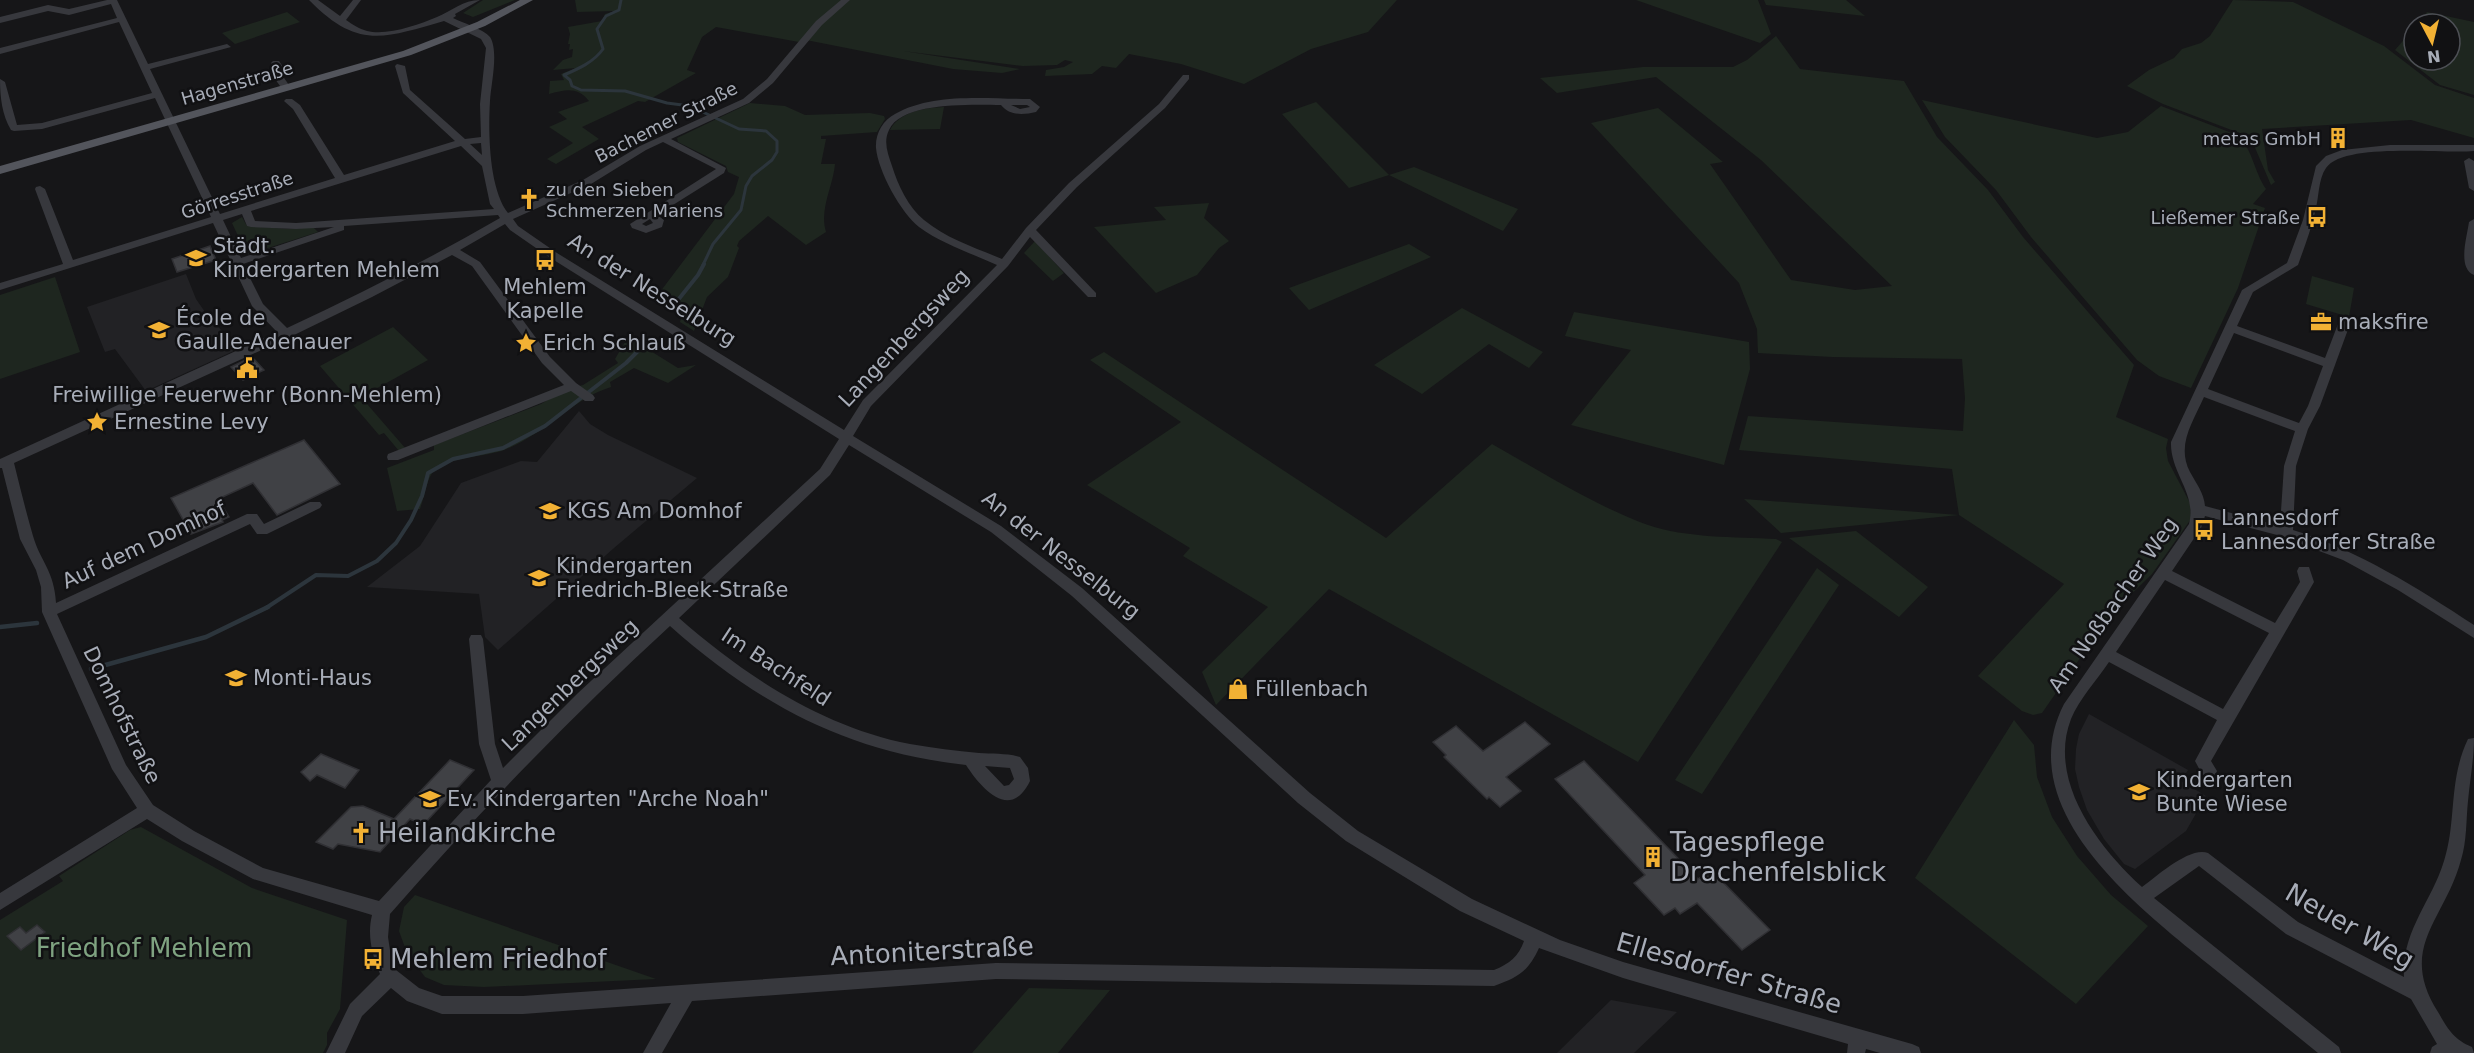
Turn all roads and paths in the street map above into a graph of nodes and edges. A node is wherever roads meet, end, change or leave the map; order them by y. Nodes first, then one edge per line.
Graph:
1 (113, 0) edge
2 (313, 0) edge
3 (357, 0) edge
4 (476, 0) edge
5 (528, 0) edge
6 (846, 0) edge
7 (443, 17) junction
8 (342, 19) junction
9 (0, 20) edge
10 (122, 20) junction
11 (482, 24) junction
12 (470, 29) junction
13 (451, 37) junction
14 (485, 37) junction
15 (227, 47) dead end
16 (0, 51) edge
17 (276, 63) dead end
18 (400, 66) dead end
19 (144, 68) junction
20 (1186, 77) dead end
21 (0, 82) edge
22 (286, 88) junction
23 (158, 94) junction
24 (290, 101) dead end
25 (1005, 102) dead end
26 (169, 121) junction
27 (485, 139) junction
28 (664, 139) junction
29 (464, 142) junction
30 (2474, 148) edge
31 (2469, 161) dead end
32 (486, 164) junction
33 (0, 170) edge
34 (341, 179) junction
35 (2474, 188) edge
36 (40, 189) dead end
37 (245, 210) junction
38 (650, 215) dead end
39 (503, 216) junction
40 (216, 219) junction
41 (356, 222) junction
42 (2474, 222) edge
43 (1030, 230) junction
44 (452, 250) junction
45 (238, 262) junction
46 (1004, 264) junction
47 (69, 265) junction
48 (2474, 272) edge
49 (0, 287) edge
50 (1092, 295) dead end
51 (2344, 324) dead end
52 (2230, 328) junction
53 (286, 334) junction
54 (2329, 364) junction
55 (2200, 391) junction
56 (2301, 429) junction
57 (846, 438) junction
58 (393, 457) dead end
59 (3, 462) edge
60 (315, 505) dead end
61 (2201, 510) junction
62 (2286, 533) junction
63 (2304, 571) dead end
64 (2164, 573) junction
65 (50, 612) junction
66 (671, 619) junction
67 (2277, 631) junction
68 (2474, 632) edge
69 (476, 639) dead end
70 (2107, 654) junction
71 (2226, 718) junction
72 (2474, 744) edge
73 (971, 759) dead end
74 (2210, 771) dead end
75 (500, 782) junction
76 (147, 810) junction
77 (2140, 898) junction
78 (0, 902) edge
79 (382, 910) junction
80 (1534, 938) junction
81 (390, 976) junction
82 (688, 992) junction
83 (2419, 994) junction
84 (1857, 1045) edge
85 (2451, 1051) edge
86 (335, 1053) edge
87 (652, 1053) edge
88 (1912, 1053) edge
89 (2332, 1053) edge

1 - 9 street
1 - 10 street
2 - 8 street
3 - 8 street
4 - 7 street
5 - 11 main road, Hagenstraße
6 - 28 street, Bachemer Straße
7 - 8 street
7 - 11 street
7 - 12 street
10 - 16 street
10 - 19 street
11 - 12 main road, Hagenstraße
11 - 14 street
12 - 13 main road, Hagenstraße
12 - 14 street
13 - 14 street
13 - 22 main road, Hagenstraße
14 - 27 street
15 - 19 street
17 - 22 street
18 - 29 street
19 - 23 street
20 - 43 street, Langenbergsweg
21 - 23 street
22 - 26 main road, Hagenstraße
23 - 26 street
24 - 34 street
25 - 46 street
26 - 33 main road, Hagenstraße
26 - 40 street
27 - 29 street, Görresstraße
27 - 32 street
28 - 38 street
28 - 39 street, Bachemer Straße
29 - 32 street
29 - 34 street, Görresstraße
30 - 52 street, Am Noßbacher Weg
31 - 35 street
32 - 39 street
34 - 37 street, Görresstraße
36 - 47 street
37 - 40 street, Görresstraße
37 - 41 street
39 - 41 street
39 - 44 street
39 - 57 street, An der Nesselburg
40 - 45 street
40 - 47 street, Görresstraße
41 - 45 street
42 - 48 street
43 - 46 street, Langenbergsweg
43 - 50 street
44 - 53 street
44 - 58 street
45 - 53 street
46 - 57 street, Langenbergsweg
47 - 49 street, Görresstraße
51 - 54 street
52 - 54 street
52 - 55 street, Am Noßbacher Weg
53 - 59 street
54 - 56 street
55 - 56 street
55 - 61 street, Am Noßbacher Weg
56 - 62 street
57 - 66 street, Langenbergsweg
57 - 80 street, An der Nesselburg
59 - 65 street, Domhofstraße
60 - 65 street, Auf dem Domhof
61 - 62 street
61 - 64 street, Am Noßbacher Weg
62 - 68 street
63 - 67 street
64 - 67 street
64 - 70 street, Am Noßbacher Weg
65 - 76 street, Domhofstraße
66 - 73 street, Im Bachfeld
66 - 75 street, Langenbergsweg
67 - 71 street
69 - 75 street
70 - 71 street
70 - 77 street, Am Noßbacher Weg
71 - 74 street
72 - 83 street
75 - 79 street, Langenbergsweg
76 - 78 street
76 - 79 street, Domhofstraße
77 - 83 street, Neuer Weg
77 - 89 street, Am Noßbacher Weg
79 - 81 street
80 - 82 street, Antoniterstraße
80 - 84 street, Ellesdorfer Straße
81 - 82 street, Antoniterstraße
81 - 86 street
82 - 87 street
83 - 85 street
84 - 88 street, Ellesdorfer Straße

